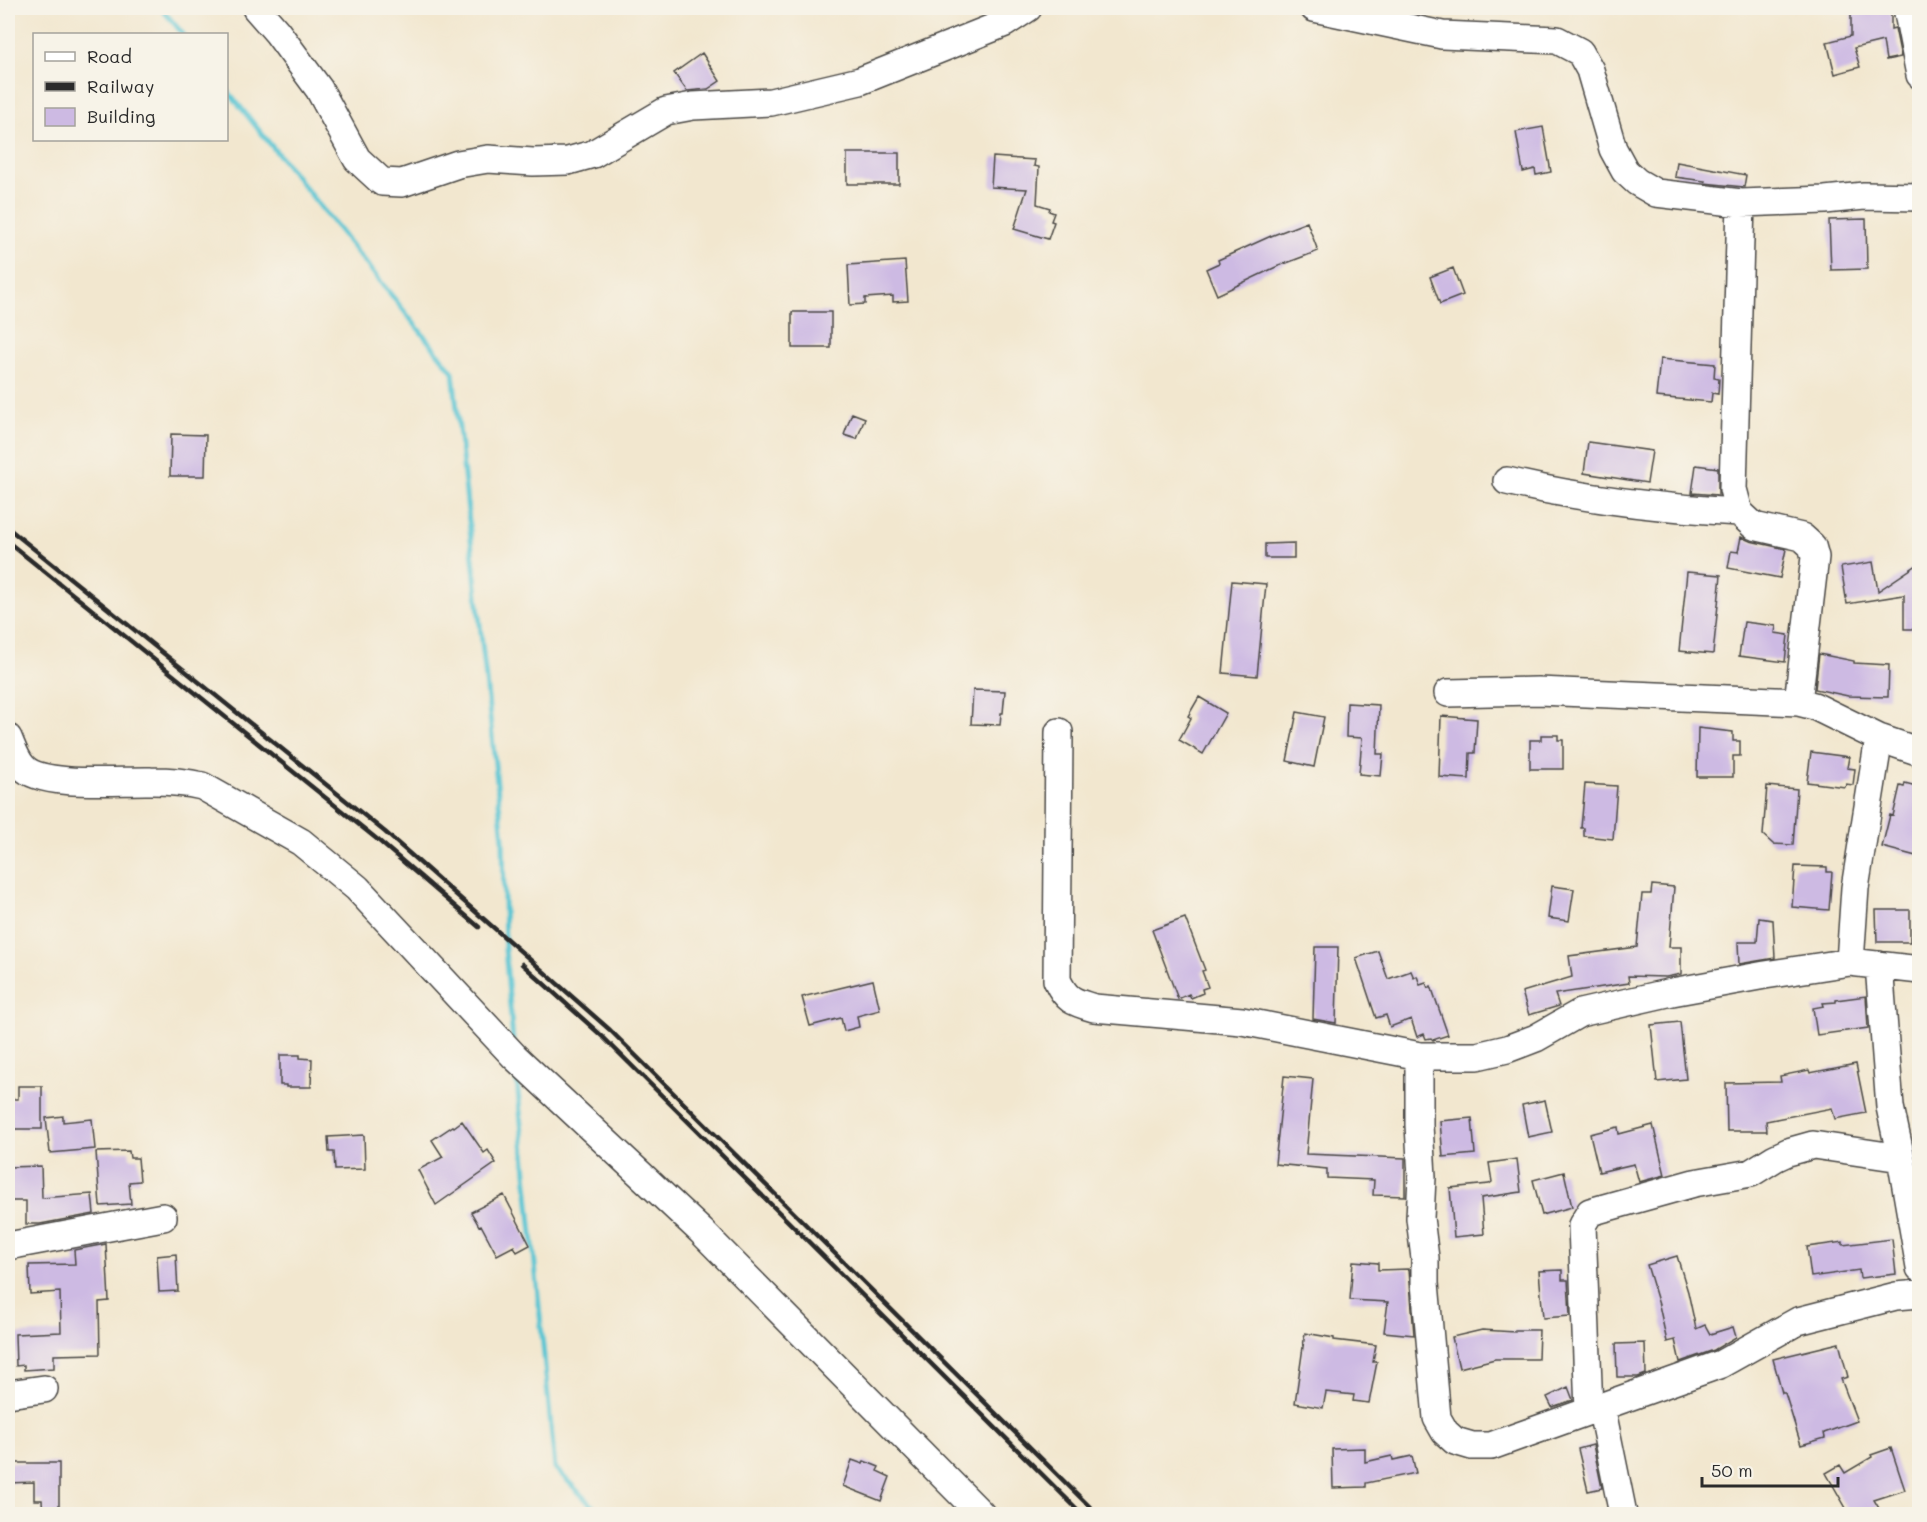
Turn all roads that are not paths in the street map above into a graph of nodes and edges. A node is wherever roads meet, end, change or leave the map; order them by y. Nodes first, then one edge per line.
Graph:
1 (256, 8) edge
2 (1028, 8) edge
3 (1314, 8) edge
4 (1907, 8) edge
5 (1919, 69) edge
6 (1920, 197) edge
7 (1741, 203) junction
8 (1507, 481) dead end
9 (1739, 512) junction
10 (1448, 693) dead end
11 (1798, 702) junction
12 (1059, 732) dead end
13 (8, 738) edge
14 (1879, 738) junction
15 (1920, 752) edge
16 (1850, 962) junction
17 (1879, 965) junction
18 (1920, 970) edge
19 (1420, 1056) junction
20 (1901, 1158) junction
21 (163, 1217) dead end
22 (8, 1246) edge
23 (1920, 1268) edge
24 (1920, 1294) edge
25 (44, 1389) dead end
26 (8, 1394) edge
27 (1595, 1408) junction
28 (981, 1515) edge
29 (1623, 1515) edge

1 - 2 street
3 - 7 street
4 - 5 street
6 - 7 street
7 - 9 street
8 - 9 street
9 - 11 street
10 - 11 street
11 - 14 street
12 - 19 street
13 - 28 street
14 - 15 street
14 - 16 street
16 - 17 street
16 - 19 street
17 - 18 street
17 - 20 street
19 - 27 street
20 - 23 street
20 - 27 street
21 - 22 street
24 - 27 street
25 - 26 street
27 - 29 street

